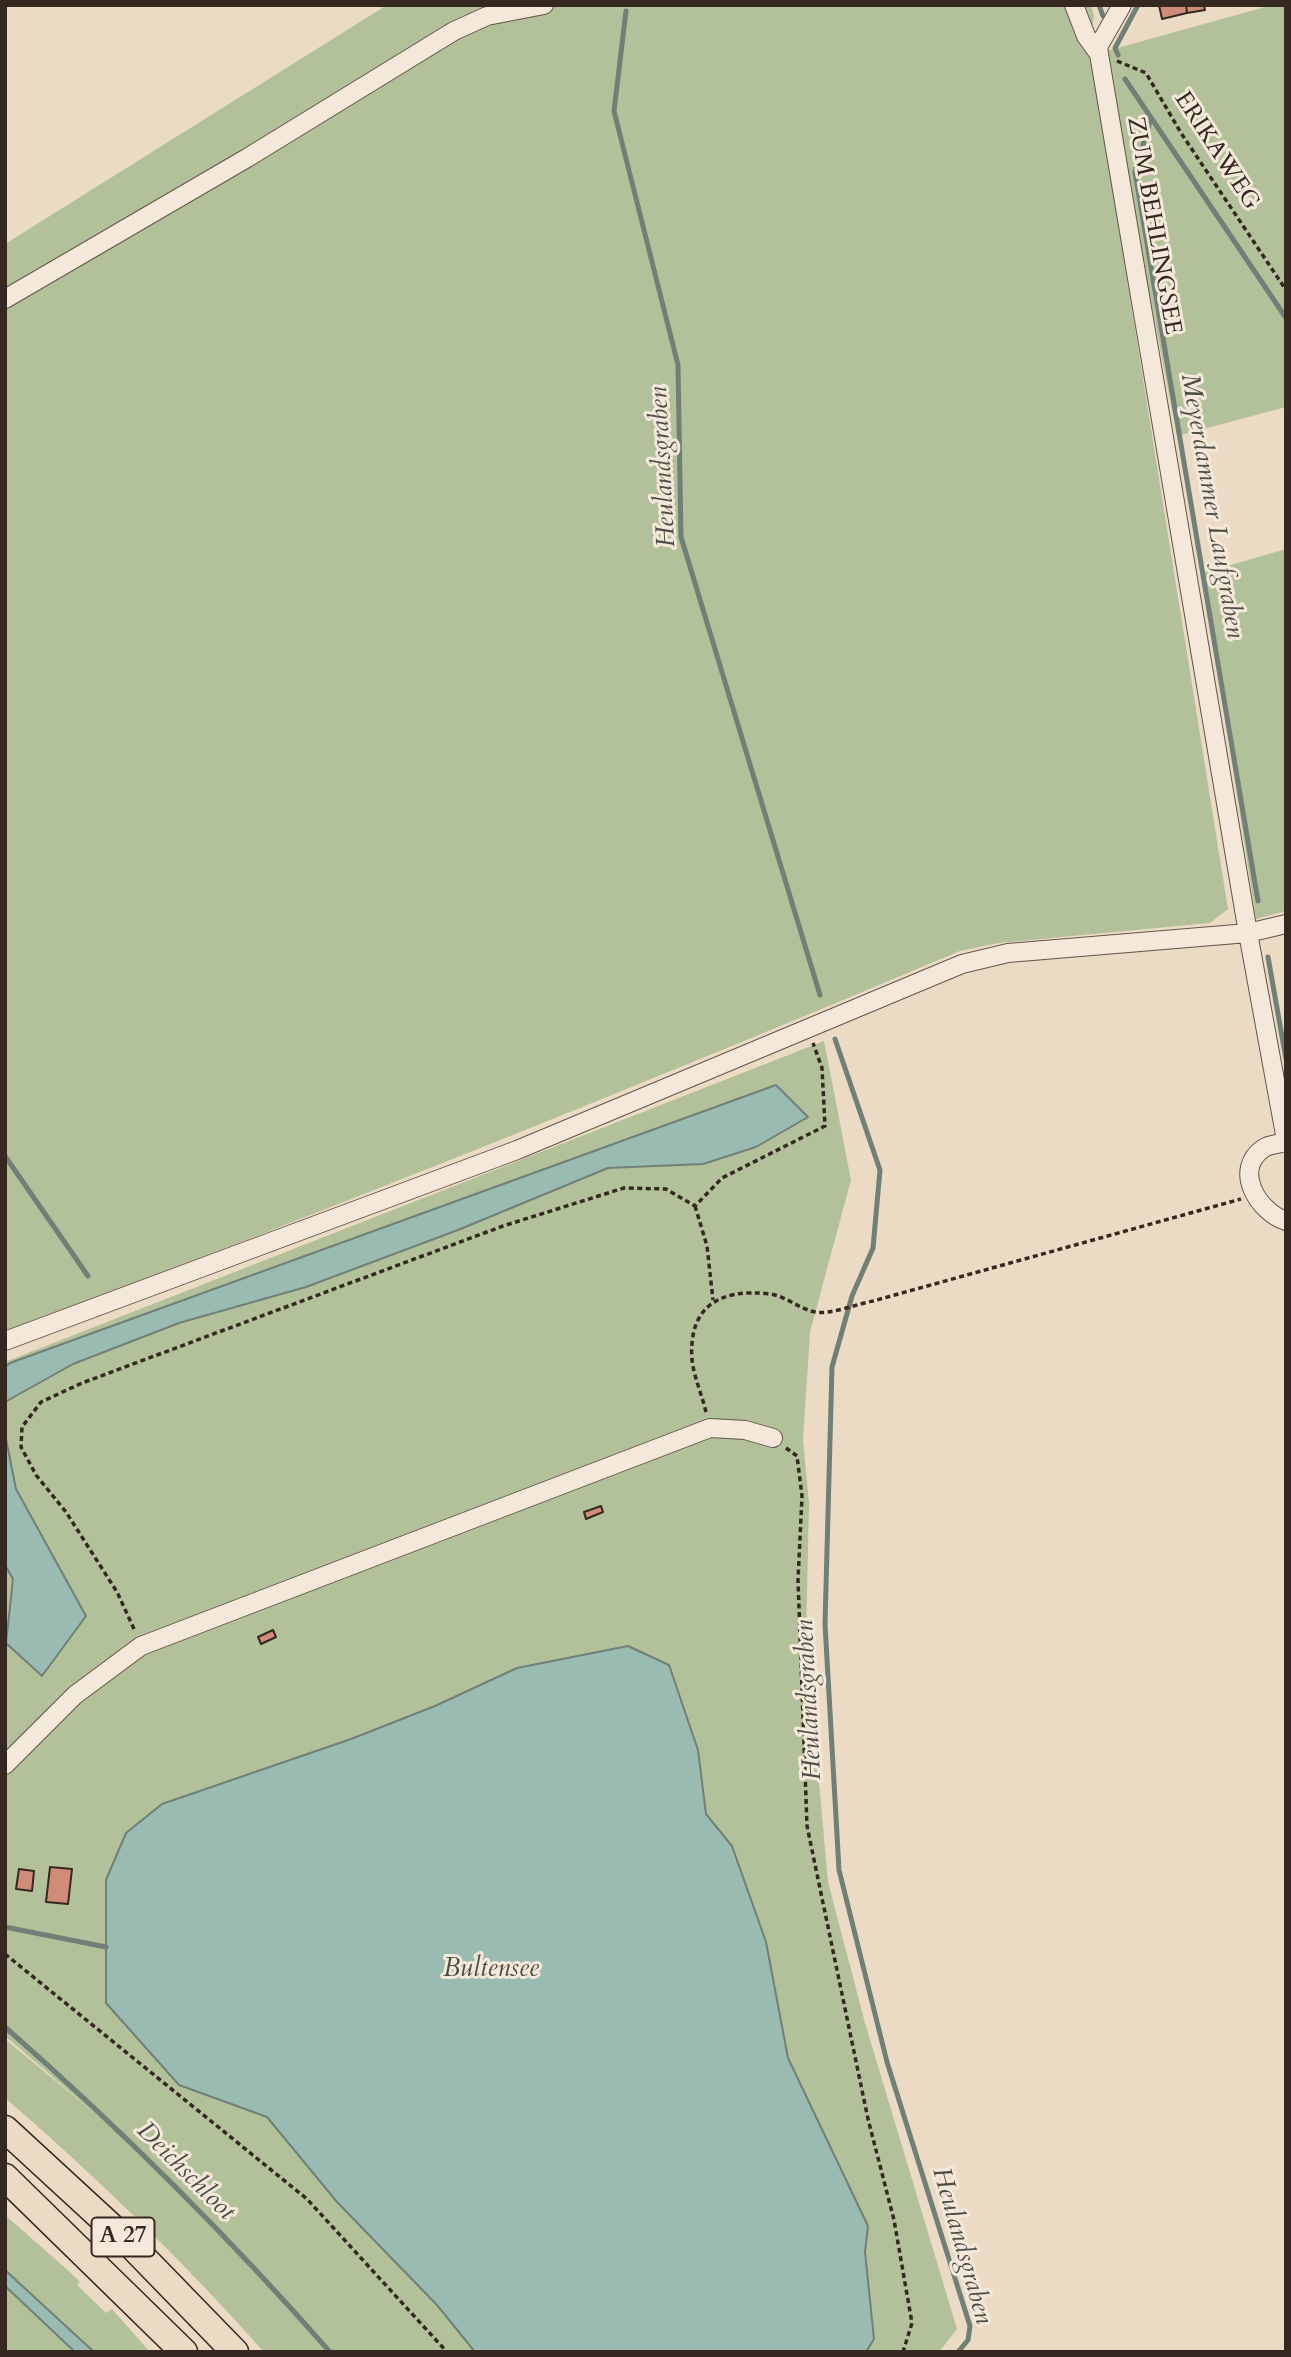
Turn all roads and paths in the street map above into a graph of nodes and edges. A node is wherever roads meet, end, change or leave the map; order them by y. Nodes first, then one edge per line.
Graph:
1 (544, 5) edge
2 (1074, 5) edge
3 (1122, 5) edge
4 (1099, 54) junction
5 (1286, 289) edge
6 (5, 299) edge
7 (1286, 924) edge
8 (1248, 933) junction
9 (808, 1028) junction
10 (1283, 1109) edge
11 (1286, 1141) edge
12 (1254, 1195) junction
13 (695, 1206) junction
14 (1286, 1221) edge
15 (713, 1300) junction
16 (5, 1340) edge
17 (710, 1428) junction
18 (773, 1437) joint
19 (141, 1646) junction
20 (5, 1765) edge
21 (5, 1954) edge
22 (5, 2129) edge
23 (5, 2178) edge
24 (184, 2352) edge
25 (235, 2352) edge
26 (447, 2352) edge
27 (903, 2352) edge

1 - 6 street
2 - 4 street
3 - 4 street
4 - 5 path, ERIKAWEG
4 - 8 street, ZUM BEHLINGSEE
7 - 8 street
8 - 9 street
8 - 10 street, ZUM BEHLINGSEE
9 - 13 path
9 - 16 street
10 - 11 street, ZUM BEHLINGSEE
11 - 12 street, ZUM BEHLINGSEE
12 - 14 street
12 - 15 path
13 - 15 path
13 - 19 path
15 - 17 path
17 - 18 street
17 - 19 street
18 - 27 path
19 - 20 street
21 - 26 path
22 - 25 highway, A 27
23 - 24 highway, A 27

